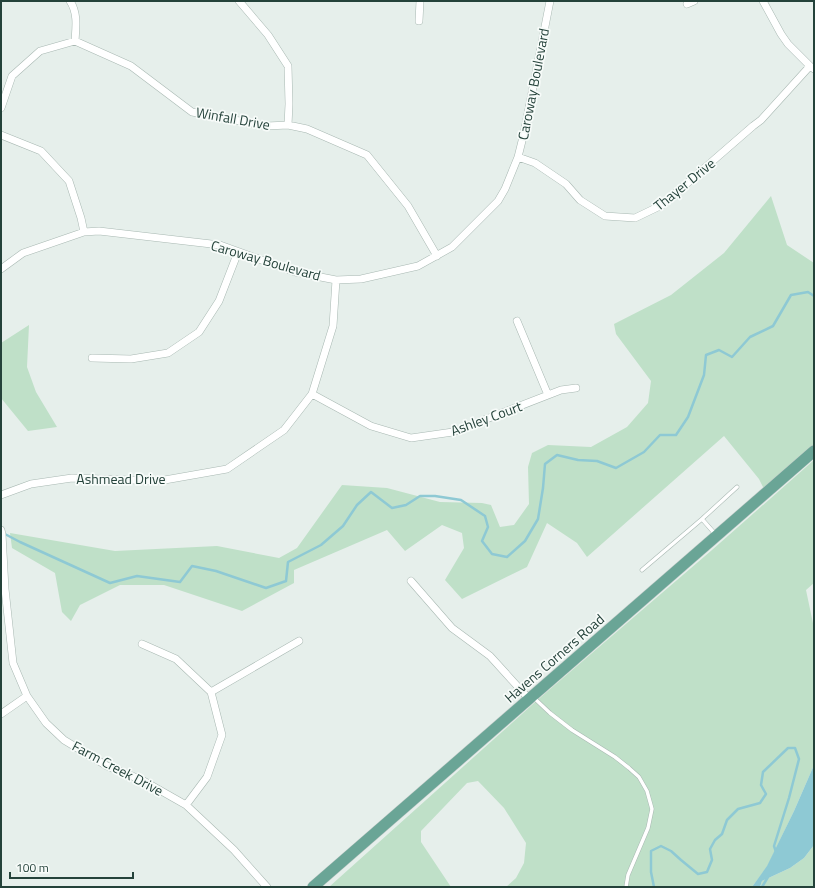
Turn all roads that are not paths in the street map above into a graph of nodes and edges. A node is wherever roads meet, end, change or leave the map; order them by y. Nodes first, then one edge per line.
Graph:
1 (70, 1) edge
2 (239, 1) edge
3 (420, 1) edge
4 (550, 1) edge
5 (763, 1) edge
6 (419, 20) dead end
7 (75, 41) junction
8 (812, 67) edge
9 (1, 108) edge
10 (288, 125) junction
11 (1, 135) edge
12 (518, 157) junction
13 (84, 232) junction
14 (238, 252) junction
15 (437, 256) junction
16 (1, 269) edge
17 (336, 280) junction
18 (517, 321) dead end
19 (92, 358) dead end
20 (576, 388) dead end
21 (312, 394) junction
22 (548, 395) junction
23 (814, 451) edge
24 (737, 487) dead end
25 (1, 495) edge
26 (702, 519) junction
27 (1, 530) edge
28 (717, 536) junction
29 (642, 570) dead end
30 (411, 580) dead end
31 (299, 641) dead end
32 (142, 644) dead end
33 (211, 692) junction
34 (26, 696) junction
35 (531, 698) junction
36 (1, 714) edge
37 (186, 805) junction
38 (267, 887) edge
39 (313, 887) edge
40 (626, 887) edge

1 - 7 street
2 - 10 street
3 - 6 street
4 - 12 street, Caroway Boulevard
5 - 8 street
7 - 9 street
7 - 10 street, Winfall Drive
8 - 12 street, Thayer Drive
10 - 15 street, Winfall Drive
11 - 13 street
12 - 15 street, Caroway Boulevard
13 - 14 street, Caroway Boulevard
13 - 16 street, Caroway Boulevard
14 - 17 street, Caroway Boulevard
14 - 19 street
15 - 17 street, Caroway Boulevard
17 - 21 street, Ashmead Drive
18 - 22 street
20 - 22 street, Ashley Court
21 - 22 street, Ashley Court
21 - 25 street, Ashmead Drive
23 - 28 main road, Havens Corners Road
24 - 26 lane
26 - 28 lane
26 - 29 lane
27 - 34 street, Farm Creek Drive
28 - 35 main road, Havens Corners Road
30 - 35 street
31 - 33 street
32 - 33 street
33 - 37 street
34 - 36 street
34 - 37 street, Farm Creek Drive
35 - 39 main road, Havens Corners Road
35 - 40 lane
37 - 38 street, Farm Creek Drive

